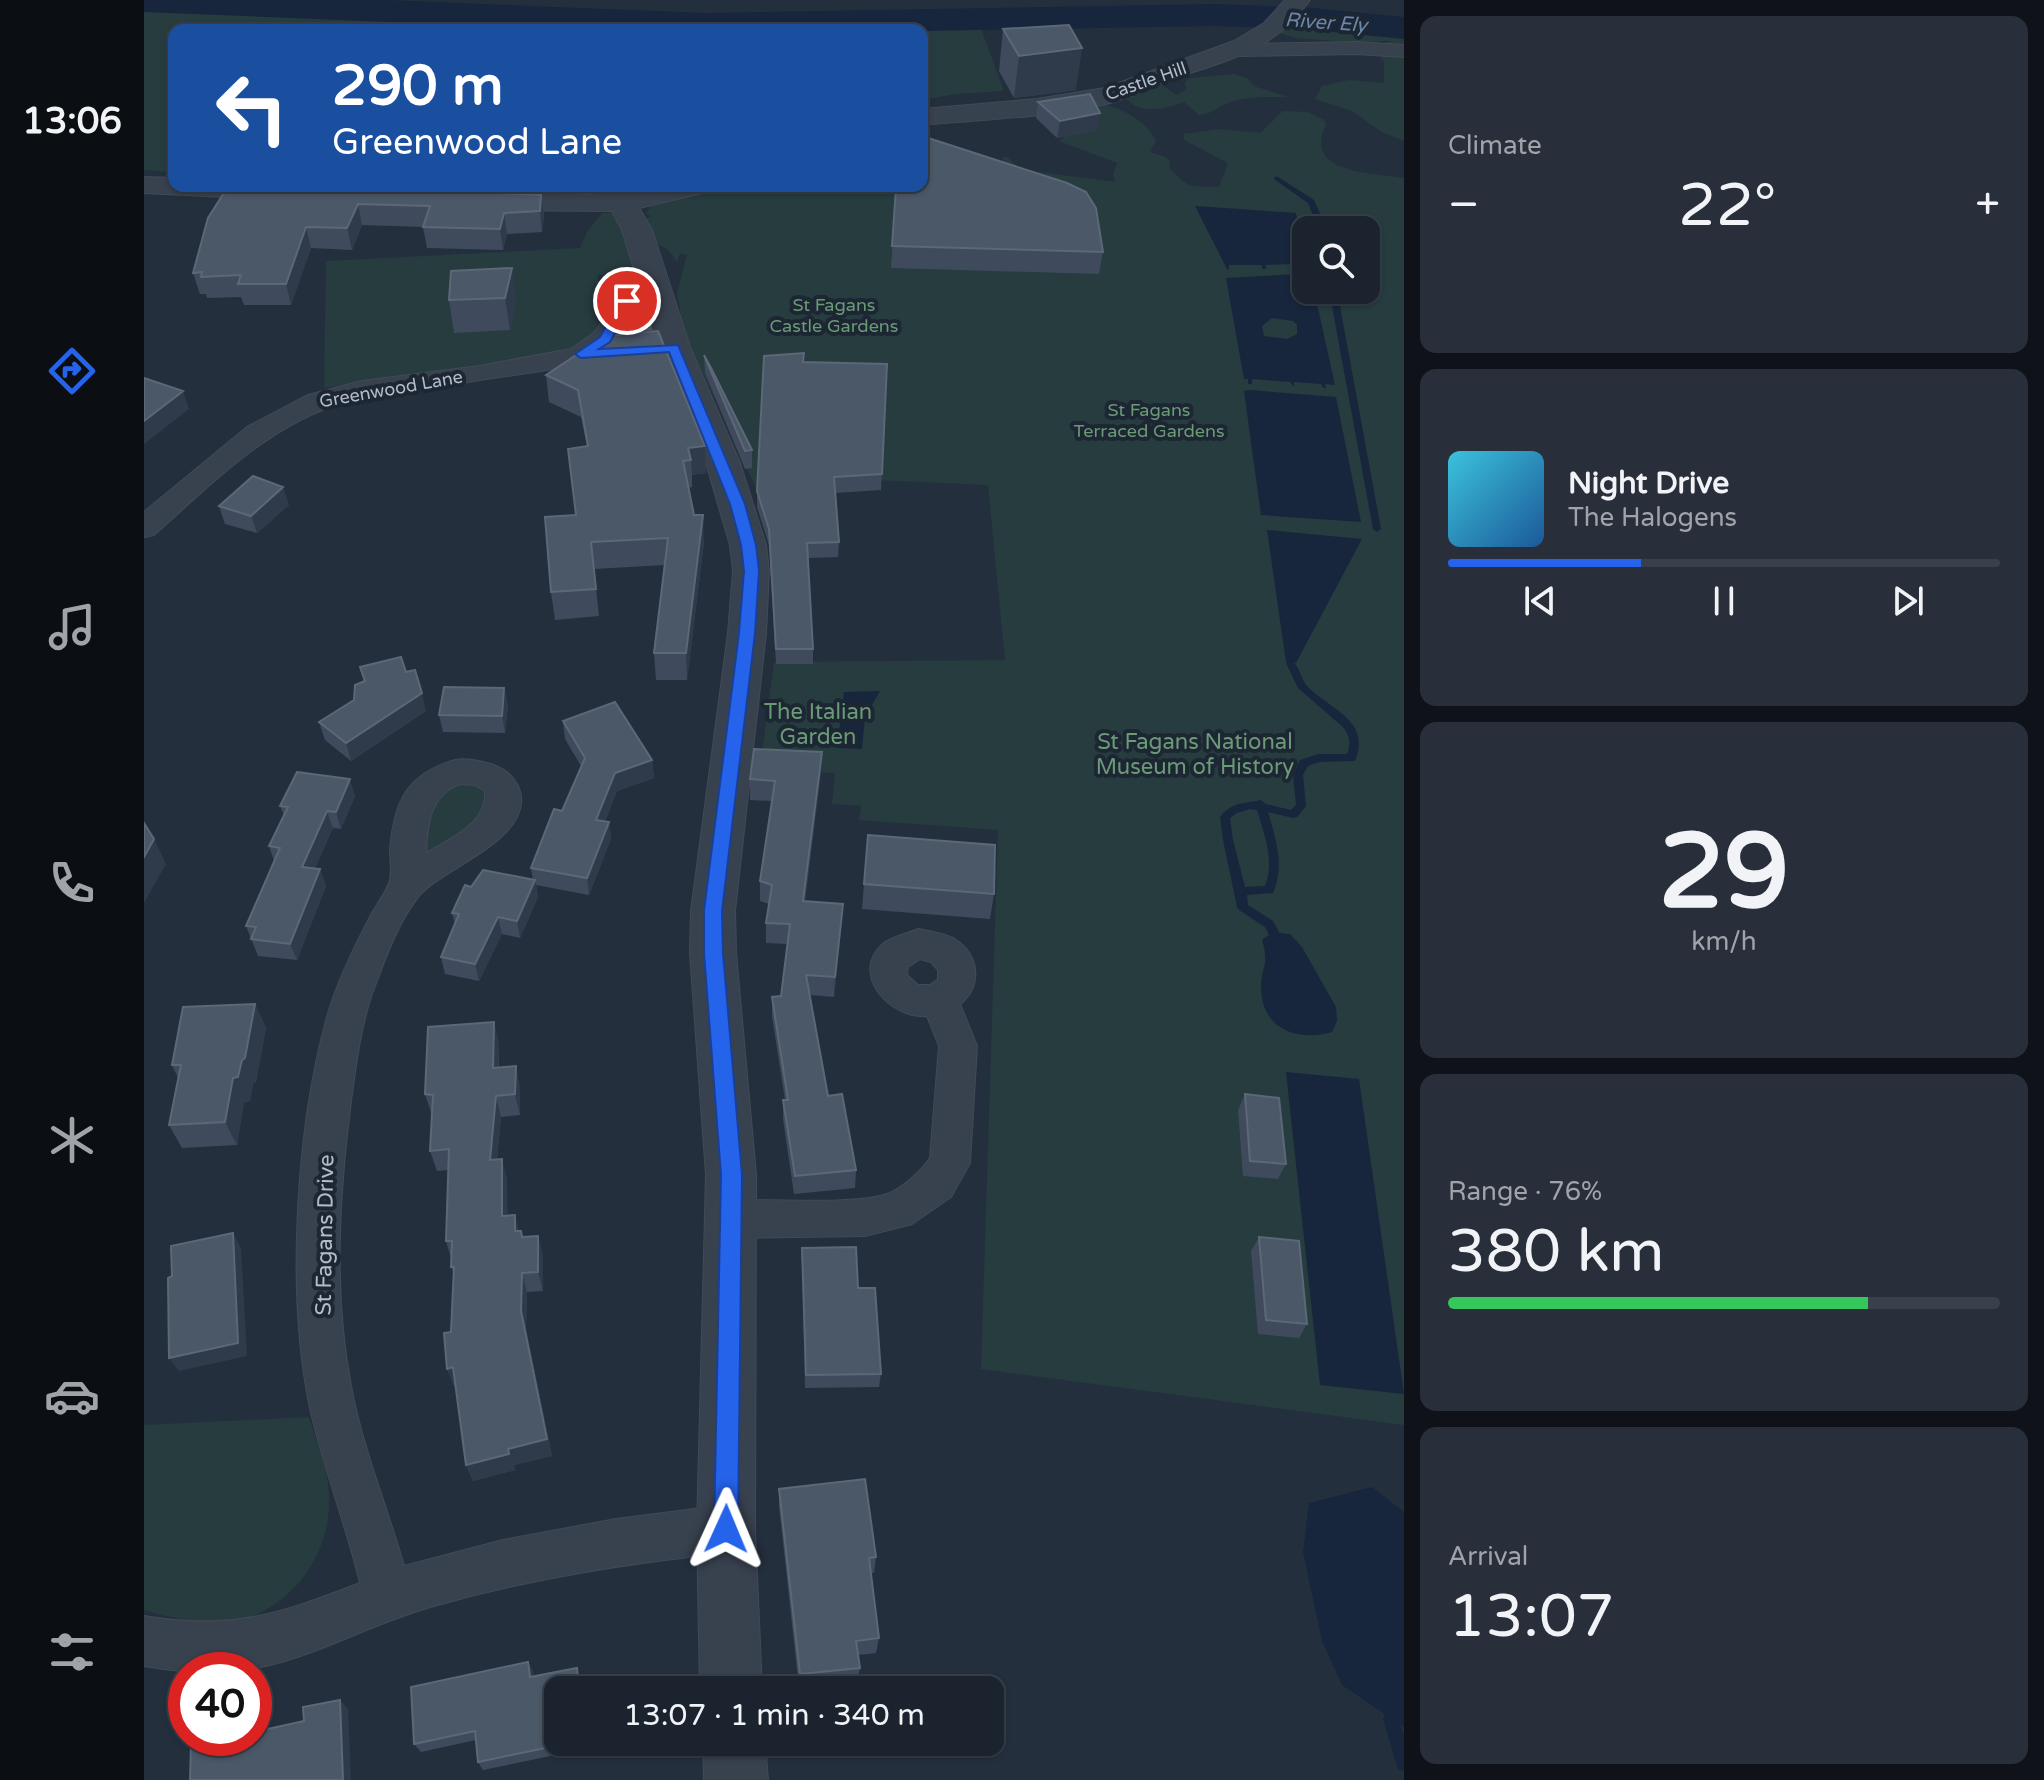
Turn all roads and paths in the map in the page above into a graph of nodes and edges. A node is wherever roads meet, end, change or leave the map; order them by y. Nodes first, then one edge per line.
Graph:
1 (1296, 3) edge
2 (1240, 50) junction
3 (1404, 51) edge
4 (928, 116) edge
5 (144, 185) edge
6 (168, 186) edge
7 (668, 192) edge
8 (462, 200) edge
9 (621, 202) junction
10 (650, 270) junction
11 (674, 347) junction
12 (581, 354) junction
13 (144, 528) edge
14 (408, 883) dead end
15 (939, 1000) dead end
16 (731, 1219) junction
17 (726, 1529) junction
18 (387, 1595) junction
19 (144, 1641) edge
20 (731, 1676) edge
21 (735, 1756) edge
22 (736, 1780) edge

1 - 2 street, Castle Hill
2 - 3 street
2 - 4 street, Castle Hill
5 - 6 street
7 - 9 street
8 - 9 street
9 - 10 street
10 - 11 street
10 - 12 street, Greenwood Lane
11 - 12 street, Greenwood Lane
11 - 16 street
12 - 13 street, Greenwood Lane
14 - 18 street, St Fagans Drive
15 - 16 street
16 - 17 street
17 - 18 street
17 - 20 street
18 - 19 street
21 - 22 street

